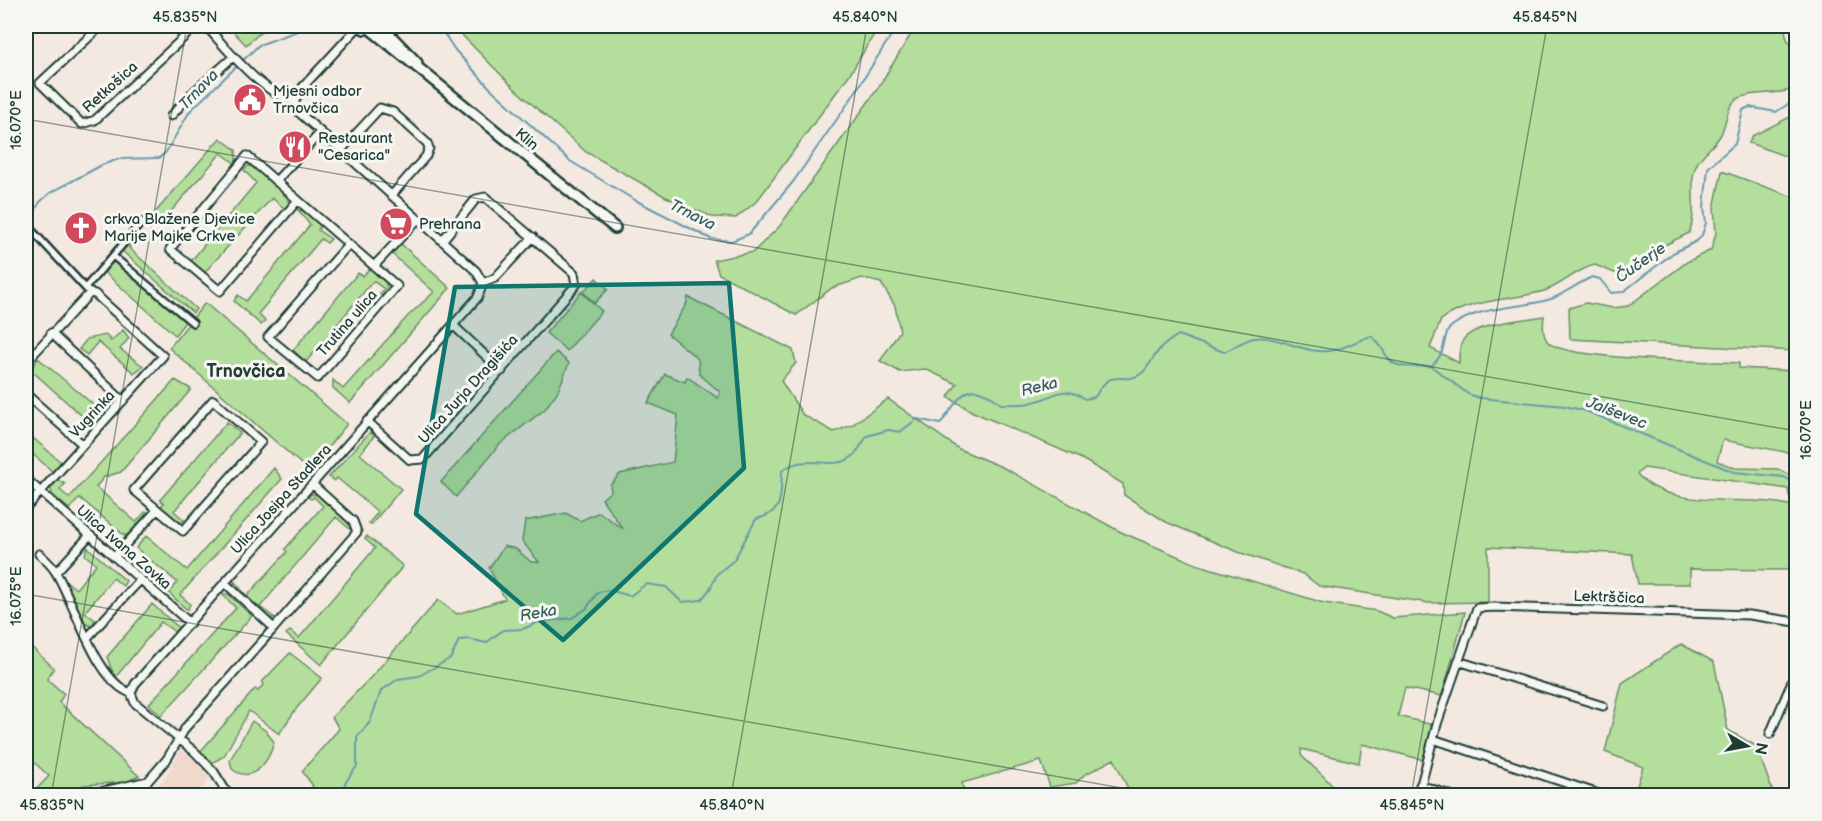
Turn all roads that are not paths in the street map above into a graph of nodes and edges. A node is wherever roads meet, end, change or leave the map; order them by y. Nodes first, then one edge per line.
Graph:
1 (101, 26) edge
2 (196, 26) edge
3 (206, 26) edge
4 (358, 26) edge
5 (381, 26) edge
6 (372, 27) edge
7 (234, 57) junction
8 (422, 70) junction
9 (295, 101) junction
10 (171, 116) dead end
11 (320, 133) junction
12 (341, 150) junction
13 (276, 181) junction
14 (392, 195) junction
15 (298, 200) junction
16 (418, 219) junction
17 (142, 222) dead end
18 (26, 224) edge
19 (615, 228) dead end
20 (533, 237) junction
21 (442, 240) junction
22 (349, 244) junction
23 (113, 256) junction
24 (374, 266) junction
25 (483, 283) junction
26 (88, 290) junction
27 (193, 323) dead end
28 (453, 325) junction
29 (51, 333) junction
30 (27, 358) edge
31 (502, 371) junction
32 (26, 394) edge
33 (123, 401) junction
34 (367, 421) junction
35 (82, 444) junction
36 (26, 479) edge
37 (312, 484) junction
38 (40, 492) junction
39 (26, 508) edge
40 (158, 510) junction
41 (90, 535) junction
42 (39, 554) dead end
43 (114, 556) junction
44 (56, 572) junction
45 (140, 580) junction
46 (225, 583) junction
47 (190, 622) junction
48 (1797, 622) edge
49 (274, 628) junction
50 (88, 637) junction
51 (1458, 661) junction
52 (1797, 672) edge
53 (131, 693) junction
54 (1603, 706) dead end
55 (1770, 734) dead end
56 (178, 739) junction
57 (1433, 739) junction
58 (1420, 785) junction
59 (82, 795) edge
60 (229, 795) edge
61 (1418, 795) edge
62 (1453, 795) edge
63 (1605, 795) edge

1 - 2 street, Retkošica
3 - 7 street
4 - 6 street
4 - 9 street
5 - 8 street, Klin
6 - 8 street, Klin
7 - 9 street
7 - 10 street
8 - 19 street, Klin
9 - 11 street
11 - 12 street
11 - 13 street
12 - 14 street
12 - 14 street
13 - 15 street
13 - 15 street
14 - 16 street
15 - 22 street
16 - 21 street
16 - 24 street
17 - 23 street
18 - 26 street
20 - 21 street
20 - 25 street, Ulica Josipa Stadlera
20 - 31 street, Ulica Jurja Dragišića
21 - 25 street
22 - 24 street
22 - 24 street, Trutina ulica
23 - 26 street
23 - 27 street
25 - 28 street, Ulica Josipa Stadlera
26 - 29 street
26 - 33 street, Vugrinka
28 - 31 street
28 - 34 street, Ulica Josipa Stadlera
29 - 30 street
29 - 33 street
31 - 34 street, Ulica Jurja Dragišića
32 - 35 street
33 - 35 street, Vugrinka
34 - 37 street, Ulica Josipa Stadlera
35 - 38 street, Vugrinka
36 - 38 street, Ulica Ivana Zovka
37 - 46 street, Ulica Josipa Stadlera
37 - 49 street
38 - 39 street
38 - 41 street, Ulica Ivana Zovka
40 - 40 street
40 - 43 street
41 - 43 street, Ulica Ivana Zovka
41 - 44 street
42 - 44 street
43 - 45 street, Ulica Ivana Zovka
44 - 50 street
45 - 47 street, Ulica Ivana Zovka
45 - 50 street
46 - 47 street, Ulica Josipa Stadlera
46 - 49 street
47 - 53 street, Ulica Josipa Stadlera
48 - 51 street, Lektrščica
49 - 56 street
50 - 53 street
51 - 54 street
51 - 57 street, Lektrščica
52 - 55 street
53 - 56 street
56 - 59 street
56 - 60 street
57 - 58 street, Lektrščica
57 - 63 street
58 - 61 street, Lektrščica
58 - 62 street

